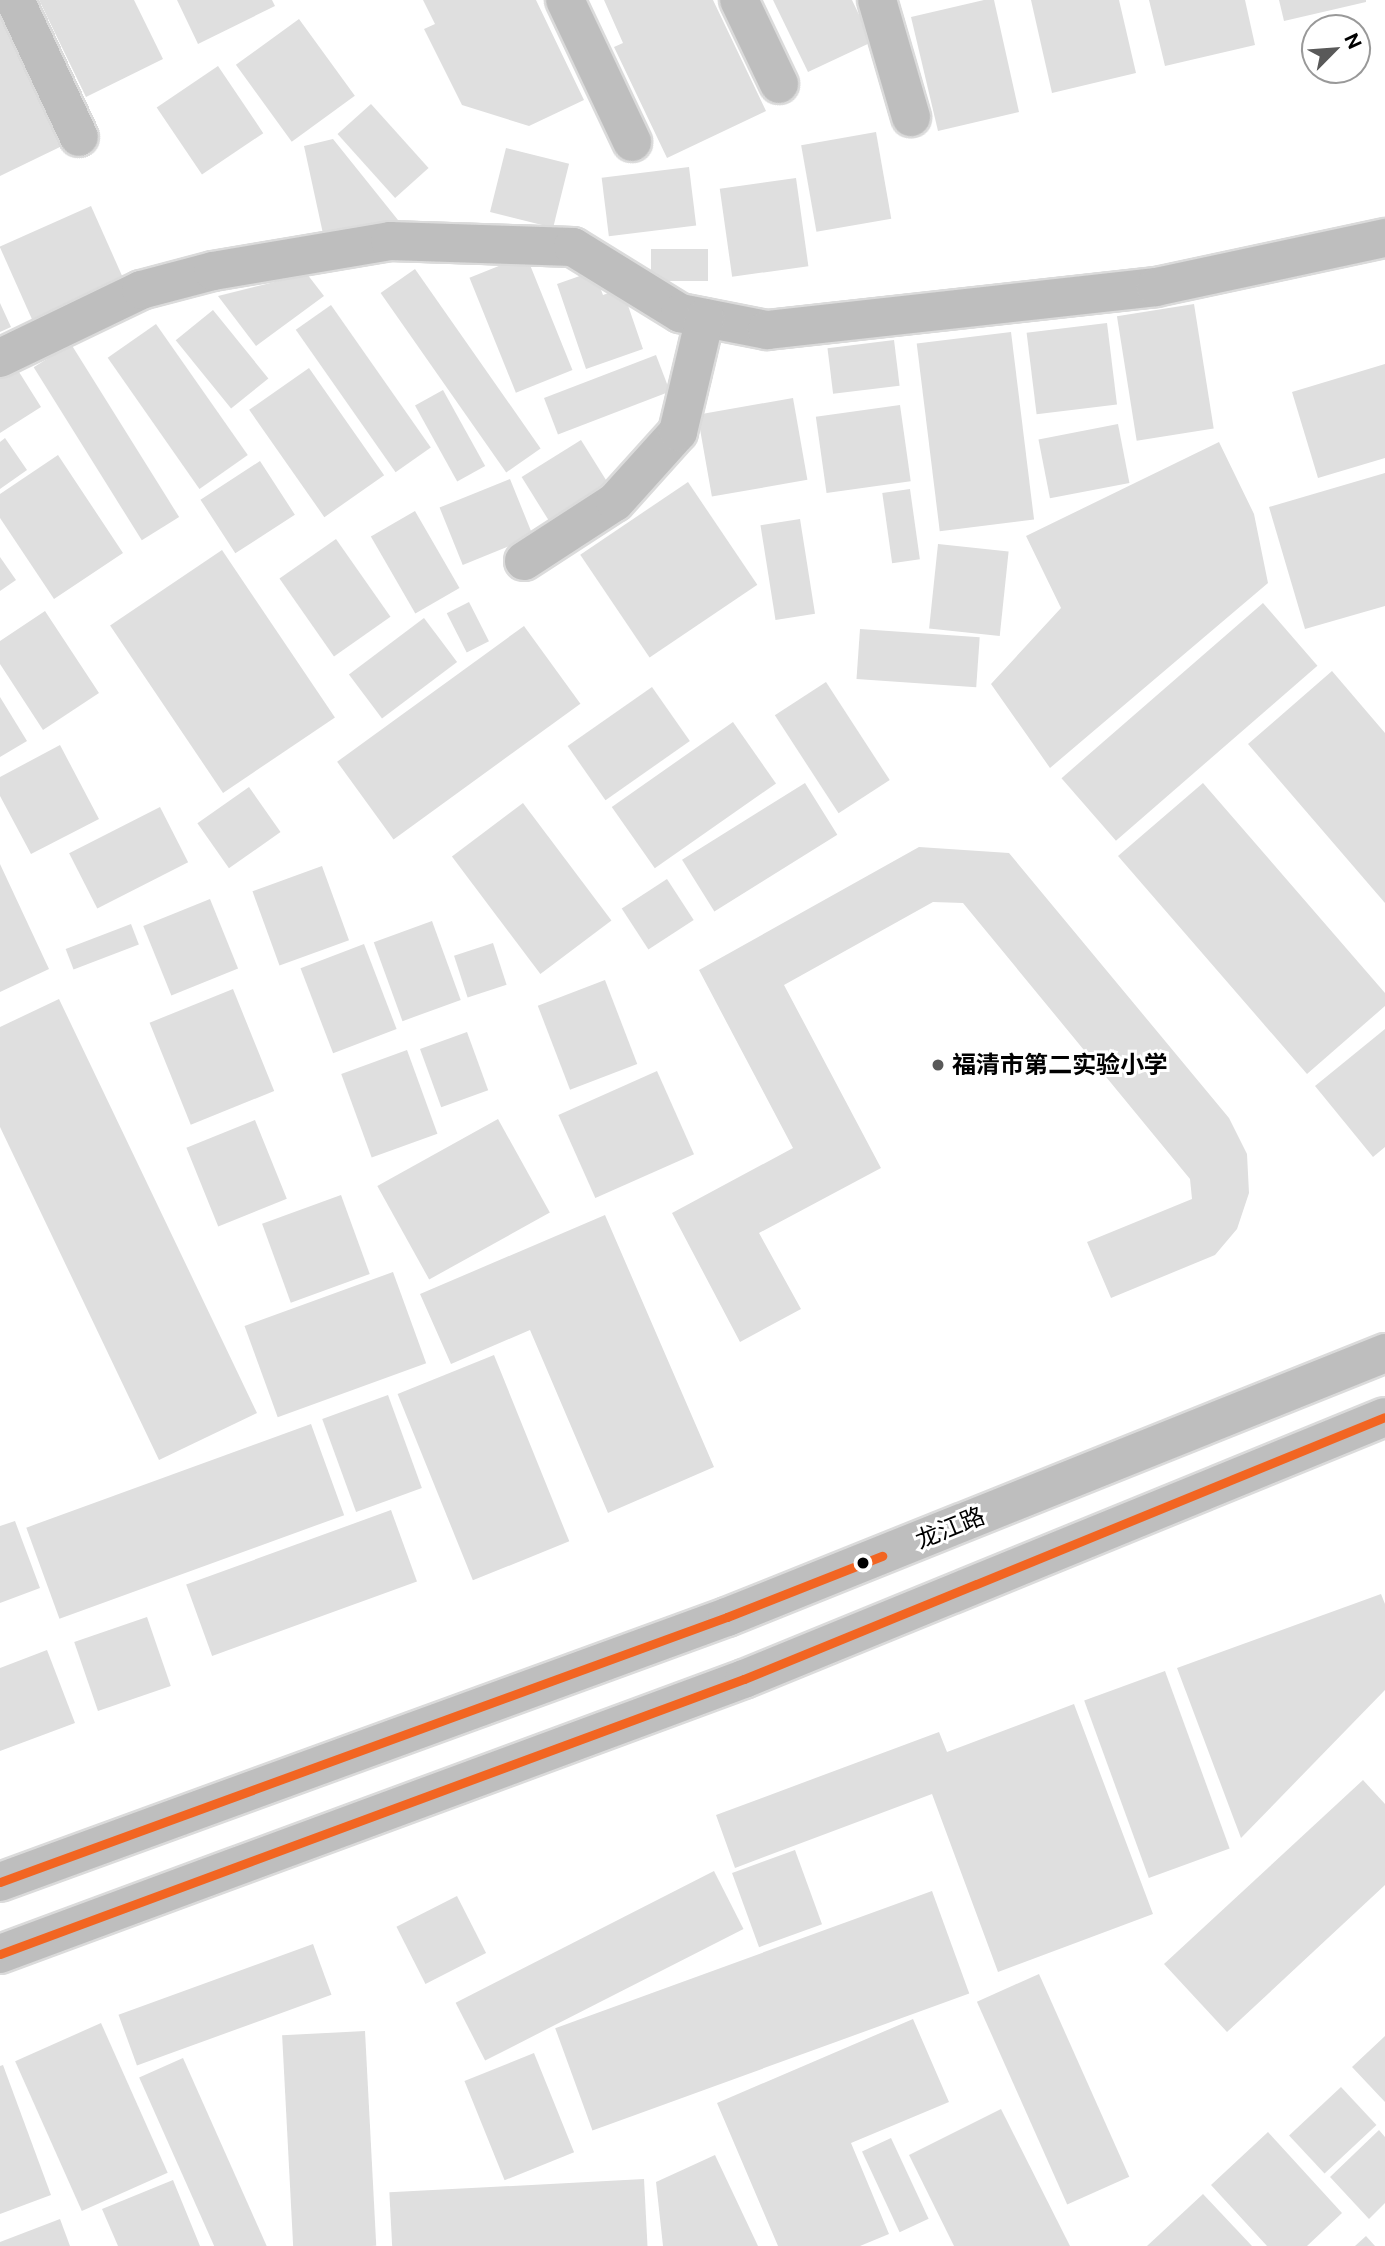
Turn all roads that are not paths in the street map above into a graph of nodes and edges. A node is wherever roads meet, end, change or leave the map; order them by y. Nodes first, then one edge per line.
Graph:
1 (15, 0) edge
2 (565, 0) edge
3 (739, 0) edge
4 (890, 3) edge
5 (779, 84) dead end
6 (911, 117) dead end
7 (79, 137) dead end
8 (632, 142) dead end
9 (1385, 237) edge
10 (705, 318) junction
11 (0, 358) edge
12 (524, 561) dead end
13 (1385, 1353) edge
14 (1385, 1417) edge
15 (0, 1882) edge
16 (0, 1954) edge

1 - 7 main road
2 - 8 main road
3 - 5 main road
4 - 6 main road
9 - 10 main road
10 - 11 main road
10 - 12 main road
13 - 15 main road, 龙江路
14 - 16 main road

